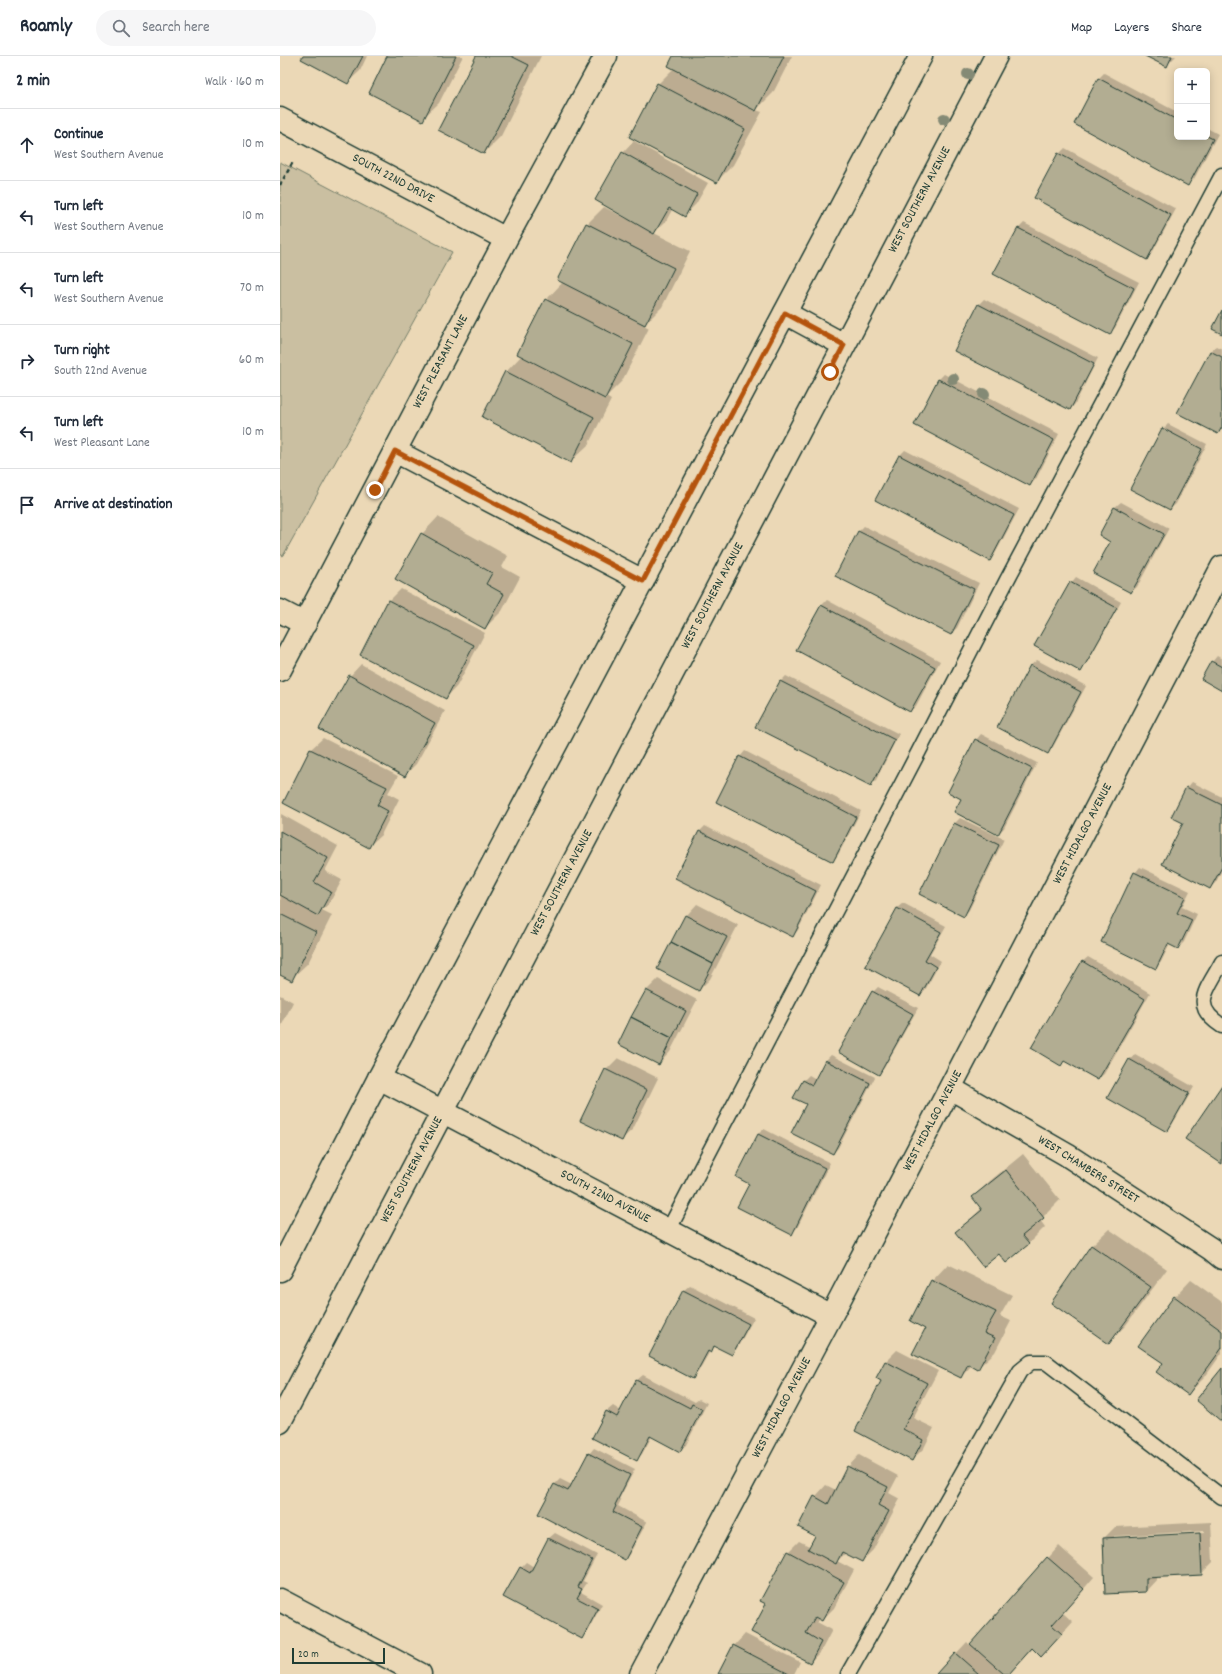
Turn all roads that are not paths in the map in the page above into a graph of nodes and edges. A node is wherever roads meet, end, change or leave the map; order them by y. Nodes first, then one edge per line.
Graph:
1 (606, 56) edge
2 (921, 56) edge
3 (996, 56) edge
4 (280, 119) edge
5 (1222, 175) edge
6 (506, 239) junction
7 (785, 313) junction
8 (844, 345) junction
9 (395, 451) junction
10 (1222, 568) edge
11 (643, 581) junction
12 (280, 611) edge
13 (305, 624) junction
14 (280, 670) edge
15 (1222, 962) edge
16 (1222, 1026) edge
17 (379, 1078) junction
18 (950, 1088) junction
19 (442, 1112) junction
20 (668, 1231) junction
21 (1222, 1258) edge
22 (280, 1270) edge
23 (830, 1316) junction
24 (280, 1422) edge
25 (1222, 1498) edge
26 (280, 1600) edge
27 (420, 1674) edge
28 (641, 1674) edge
29 (848, 1674) edge

1 - 6 street, WEST PLEASANT LANE
2 - 7 street
3 - 8 street, WEST SOUTHERN AVENUE
4 - 6 street, SOUTH 22ND DRIVE
5 - 20 lane
6 - 9 street, WEST PLEASANT LANE
7 - 8 street
7 - 11 street
8 - 19 street, WEST SOUTHERN AVENUE
9 - 11 street
9 - 13 street, WEST PLEASANT LANE
10 - 18 street, WEST HIDALGO AVENUE
11 - 17 street
12 - 13 street
13 - 14 street, WEST PLEASANT LANE
15 - 16 lane
17 - 19 street, SOUTH 22ND AVENUE
17 - 22 street
18 - 21 street, WEST CHAMBERS STREET
18 - 23 street, WEST HIDALGO AVENUE
19 - 20 street, SOUTH 22ND AVENUE
19 - 24 street, WEST SOUTHERN AVENUE
20 - 23 street, SOUTH 22ND AVENUE
23 - 28 street, WEST HIDALGO AVENUE
25 - 29 lane
26 - 27 street

